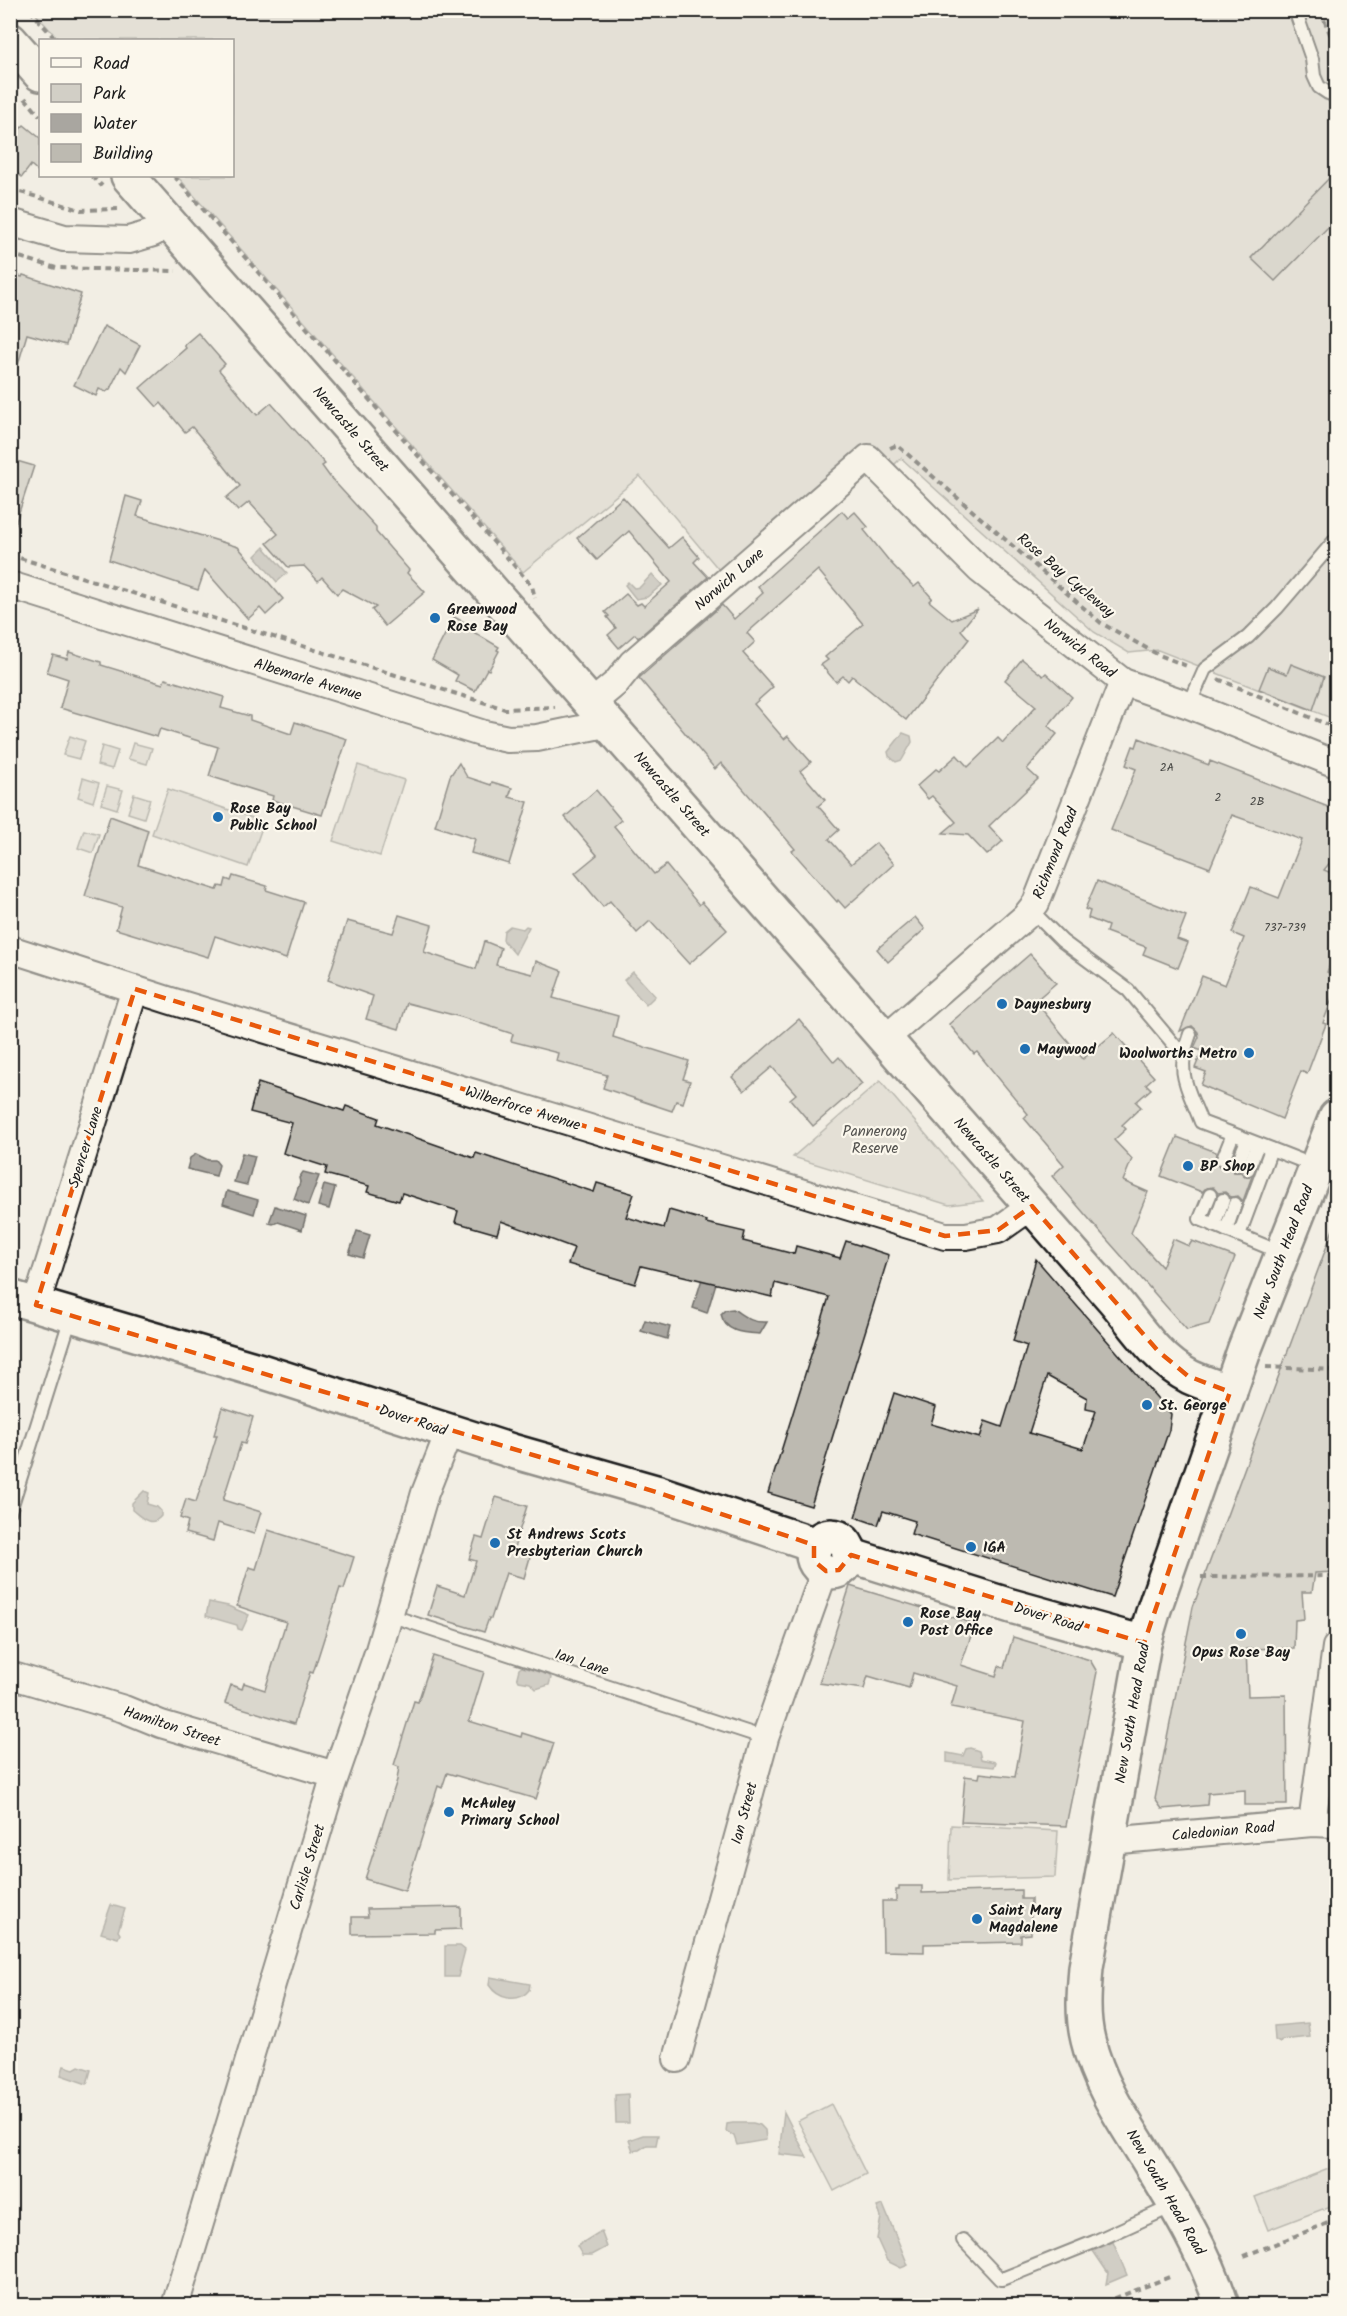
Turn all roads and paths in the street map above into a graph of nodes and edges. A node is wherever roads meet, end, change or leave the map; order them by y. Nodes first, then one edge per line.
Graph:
1 (30, 10) edge
2 (1295, 10) edge
3 (1320, 10) edge
4 (55, 39) edge
5 (10, 40) edge
6 (1336, 48) edge
7 (39, 73) edge
8 (1336, 96) edge
9 (94, 177) edge
10 (175, 177) edge
11 (10, 189) edge
12 (116, 189) edge
13 (10, 222) edge
14 (169, 223) junction
15 (10, 254) edge
16 (177, 271) dead end
17 (868, 458) junction
18 (1336, 539) edge
19 (10, 555) edge
20 (11, 586) edge
21 (536, 603) dead end
22 (1203, 673) junction
23 (1123, 682) junction
24 (1189, 705) junction
25 (555, 707) dead end
26 (601, 713) junction
27 (1336, 728) edge
28 (1336, 764) edge
29 (1031, 910) junction
30 (10, 949) edge
31 (135, 989) junction
32 (1190, 1034) dead end
33 (886, 1038) junction
34 (1182, 1054) junction
35 (1336, 1117) edge
36 (1233, 1134) junction
37 (1252, 1142) junction
38 (1271, 1149) junction
39 (1223, 1159) dead end
40 (1242, 1167) dead end
41 (1316, 1167) junction
42 (1210, 1195) dead end
43 (1229, 1202) dead end
44 (1032, 1206) junction
45 (1220, 1227) junction
46 (1239, 1235) junction
47 (1283, 1253) junction
48 (23, 1301) edge
49 (71, 1315) junction
50 (1274, 1368) dead end
51 (1336, 1370) edge
52 (1230, 1392) junction
53 (449, 1432) junction
54 (10, 1511) edge
55 (830, 1557) junction
56 (1336, 1576) edge
57 (1201, 1577) dead end
58 (389, 1615) junction
59 (1144, 1643) junction
60 (1336, 1647) edge
61 (10, 1675) edge
62 (765, 1738) junction
63 (335, 1775) junction
64 (1324, 1824) edge
65 (1109, 1841) junction
66 (677, 2059) dead end
67 (1176, 2205) junction
68 (1336, 2220) edge
69 (963, 2240) dead end
70 (1244, 2256) dead end
71 (1172, 2276) dead end
72 (175, 2306) edge
73 (1095, 2306) edge
74 (1222, 2306) edge

1 - 4 path
2 - 8 lane
3 - 6 path
5 - 7 street
9 - 12 path
10 - 21 path
11 - 12 path
12 - 14 street, Newcastle Street
13 - 14 street
14 - 26 street, Newcastle Street
15 - 16 path
17 - 22 path, Rose Bay Cycleway
17 - 23 street, Norwich Road
17 - 26 street, Norwich Lane
18 - 22 lane
19 - 25 path
20 - 26 street, Albemarle Avenue
22 - 24 lane
22 - 27 path, Rose Bay Cycleway
23 - 24 street, Norwich Road
23 - 29 street, Richmond Road
24 - 28 street, Norwich Road
26 - 33 street, Newcastle Street
29 - 33 street, Richmond Road
29 - 34 lane
30 - 31 street, Wilberforce Avenue
31 - 44 street, Wilberforce Avenue
31 - 48 street, Spencer Lane
32 - 34 lane
33 - 44 street, Newcastle Street
34 - 36 lane
35 - 41 street, New South Head Road
36 - 37 lane
36 - 39 lane
37 - 38 lane
37 - 40 lane
38 - 41 lane
38 - 46 lane
41 - 47 street, New South Head Road
42 - 45 lane
43 - 45 lane
44 - 52 street, Newcastle Street
45 - 46 lane
46 - 47 lane
47 - 52 street, New South Head Road
48 - 49 street, Dover Road
49 - 53 street, Dover Road
49 - 54 lane
50 - 51 path
52 - 59 street, New South Head Road
53 - 55 street, Dover Road
53 - 58 street, Carlisle Street
55 - 59 street, Dover Road
55 - 62 street, Ian Street
56 - 57 path
58 - 62 lane, Ian Lane
58 - 63 street, Carlisle Street
59 - 65 street, New South Head Road
60 - 64 street
61 - 63 street, Hamilton Street
62 - 66 street, Ian Street
63 - 72 street, Carlisle Street
64 - 65 street, Caledonian Road
65 - 67 street, New South Head Road
67 - 69 lane
67 - 74 street, New South Head Road
68 - 70 path
71 - 73 path

